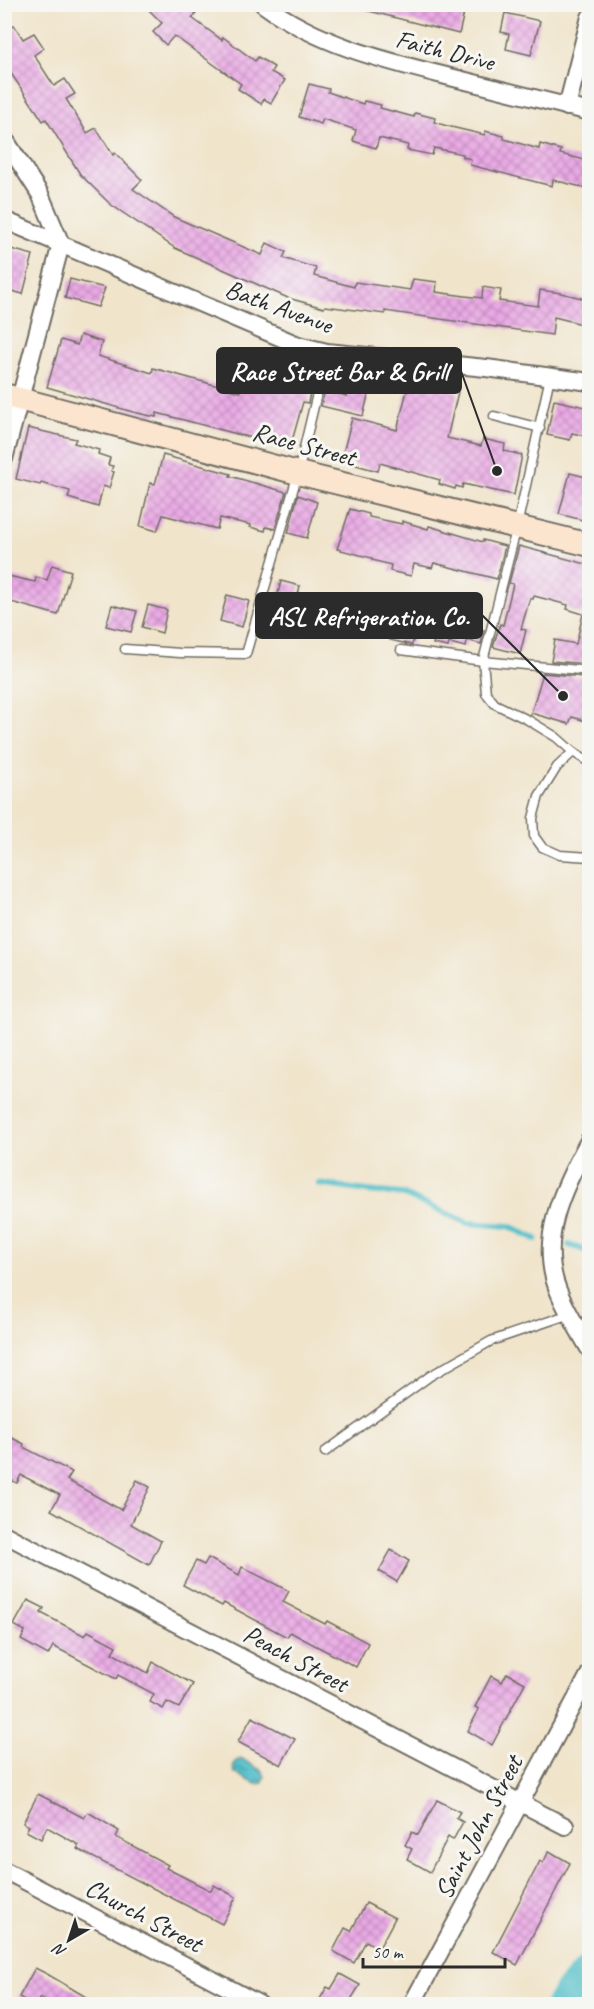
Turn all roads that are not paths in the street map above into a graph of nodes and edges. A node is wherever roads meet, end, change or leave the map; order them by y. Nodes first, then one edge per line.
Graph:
1 (262, 4) edge
2 (590, 17) edge
3 (567, 107) junction
4 (590, 112) edge
5 (4, 138) edge
6 (4, 220) edge
7 (61, 244) junction
8 (327, 352) junction
9 (550, 377) junction
10 (590, 382) edge
11 (13, 397) edge
12 (495, 416) dead end
13 (540, 428) junction
14 (4, 459) edge
15 (298, 472) junction
16 (518, 526) junction
17 (590, 545) edge
18 (125, 649) dead end
19 (401, 650) dead end
20 (483, 661) junction
21 (590, 671) edge
22 (573, 752) junction
23 (590, 763) edge
24 (590, 857) edge
25 (590, 1139) edge
26 (570, 1314) junction
27 (590, 1350) edge
28 (325, 1452) dead end
29 (4, 1534) edge
30 (590, 1673) edge
31 (519, 1804) junction
32 (565, 1826) dead end
33 (4, 1870) edge
34 (260, 2004) edge
35 (412, 2004) edge

1 - 3 street, Faith Drive
2 - 3 street
3 - 4 street, Faith Drive
5 - 7 street
6 - 7 street, Bath Avenue
7 - 8 street, Bath Avenue
7 - 11 street
8 - 9 street, Bath Avenue
8 - 15 lane
9 - 10 street, Bath Avenue
9 - 13 lane
11 - 14 street
11 - 15 main road, Race Street
12 - 13 lane
13 - 16 lane
15 - 16 main road, Race Street
15 - 18 lane
16 - 17 main road, Race Street
16 - 20 lane
19 - 20 lane
20 - 21 lane
20 - 22 lane
22 - 23 lane
22 - 24 lane
25 - 26 street
26 - 27 street
26 - 28 lane
29 - 31 street, Peach Street
30 - 31 street, Saint John Street
31 - 32 street, Peach Street
31 - 35 street, Saint John Street
33 - 34 street, Church Street

